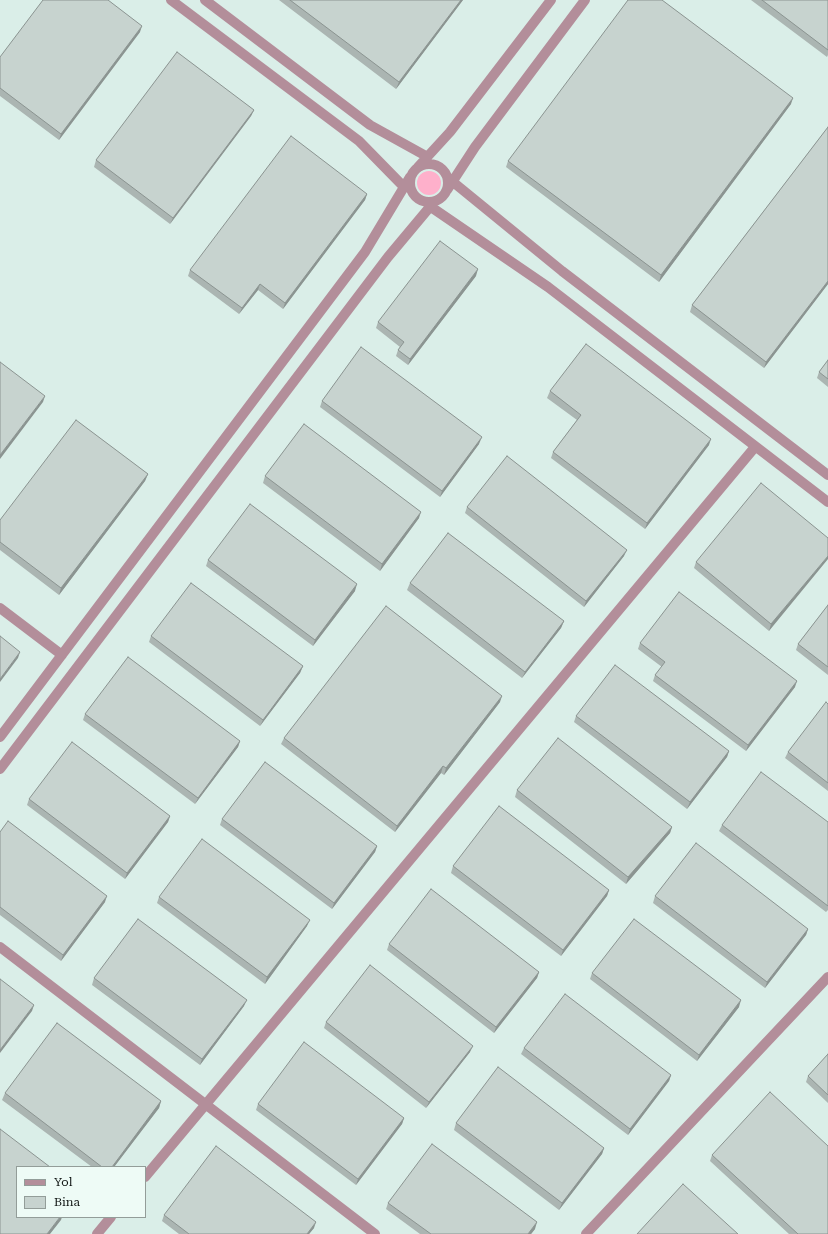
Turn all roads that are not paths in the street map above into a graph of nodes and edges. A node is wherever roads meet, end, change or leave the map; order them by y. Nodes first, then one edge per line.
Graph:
1 (171, 0) edge
2 (205, 0) edge
3 (551, 0) edge
4 (585, 0) edge
5 (426, 156) junction
6 (418, 168) junction
7 (410, 177) junction
8 (450, 186) junction
9 (404, 187) junction
10 (433, 204) junction
11 (755, 447) junction
12 (828, 475) edge
13 (828, 502) edge
14 (0, 608) edge
15 (62, 655) junction
16 (0, 737) edge
17 (0, 769) edge
18 (0, 947) edge
19 (828, 977) edge
20 (205, 1105) junction
21 (146, 1176) edge
22 (110, 1218) edge
23 (97, 1234) edge
24 (374, 1234) edge
25 (586, 1234) edge

1 - 9 street
2 - 5 street
3 - 5 street
4 - 8 street
5 - 6 street
6 - 7 street
6 - 8 street
7 - 9 street
7 - 10 street
8 - 10 street
8 - 12 street
9 - 15 street
10 - 11 street
10 - 17 street
11 - 13 street
11 - 20 street
14 - 15 street
15 - 16 street
18 - 20 street
19 - 25 street
20 - 21 street
20 - 24 street
22 - 23 street

